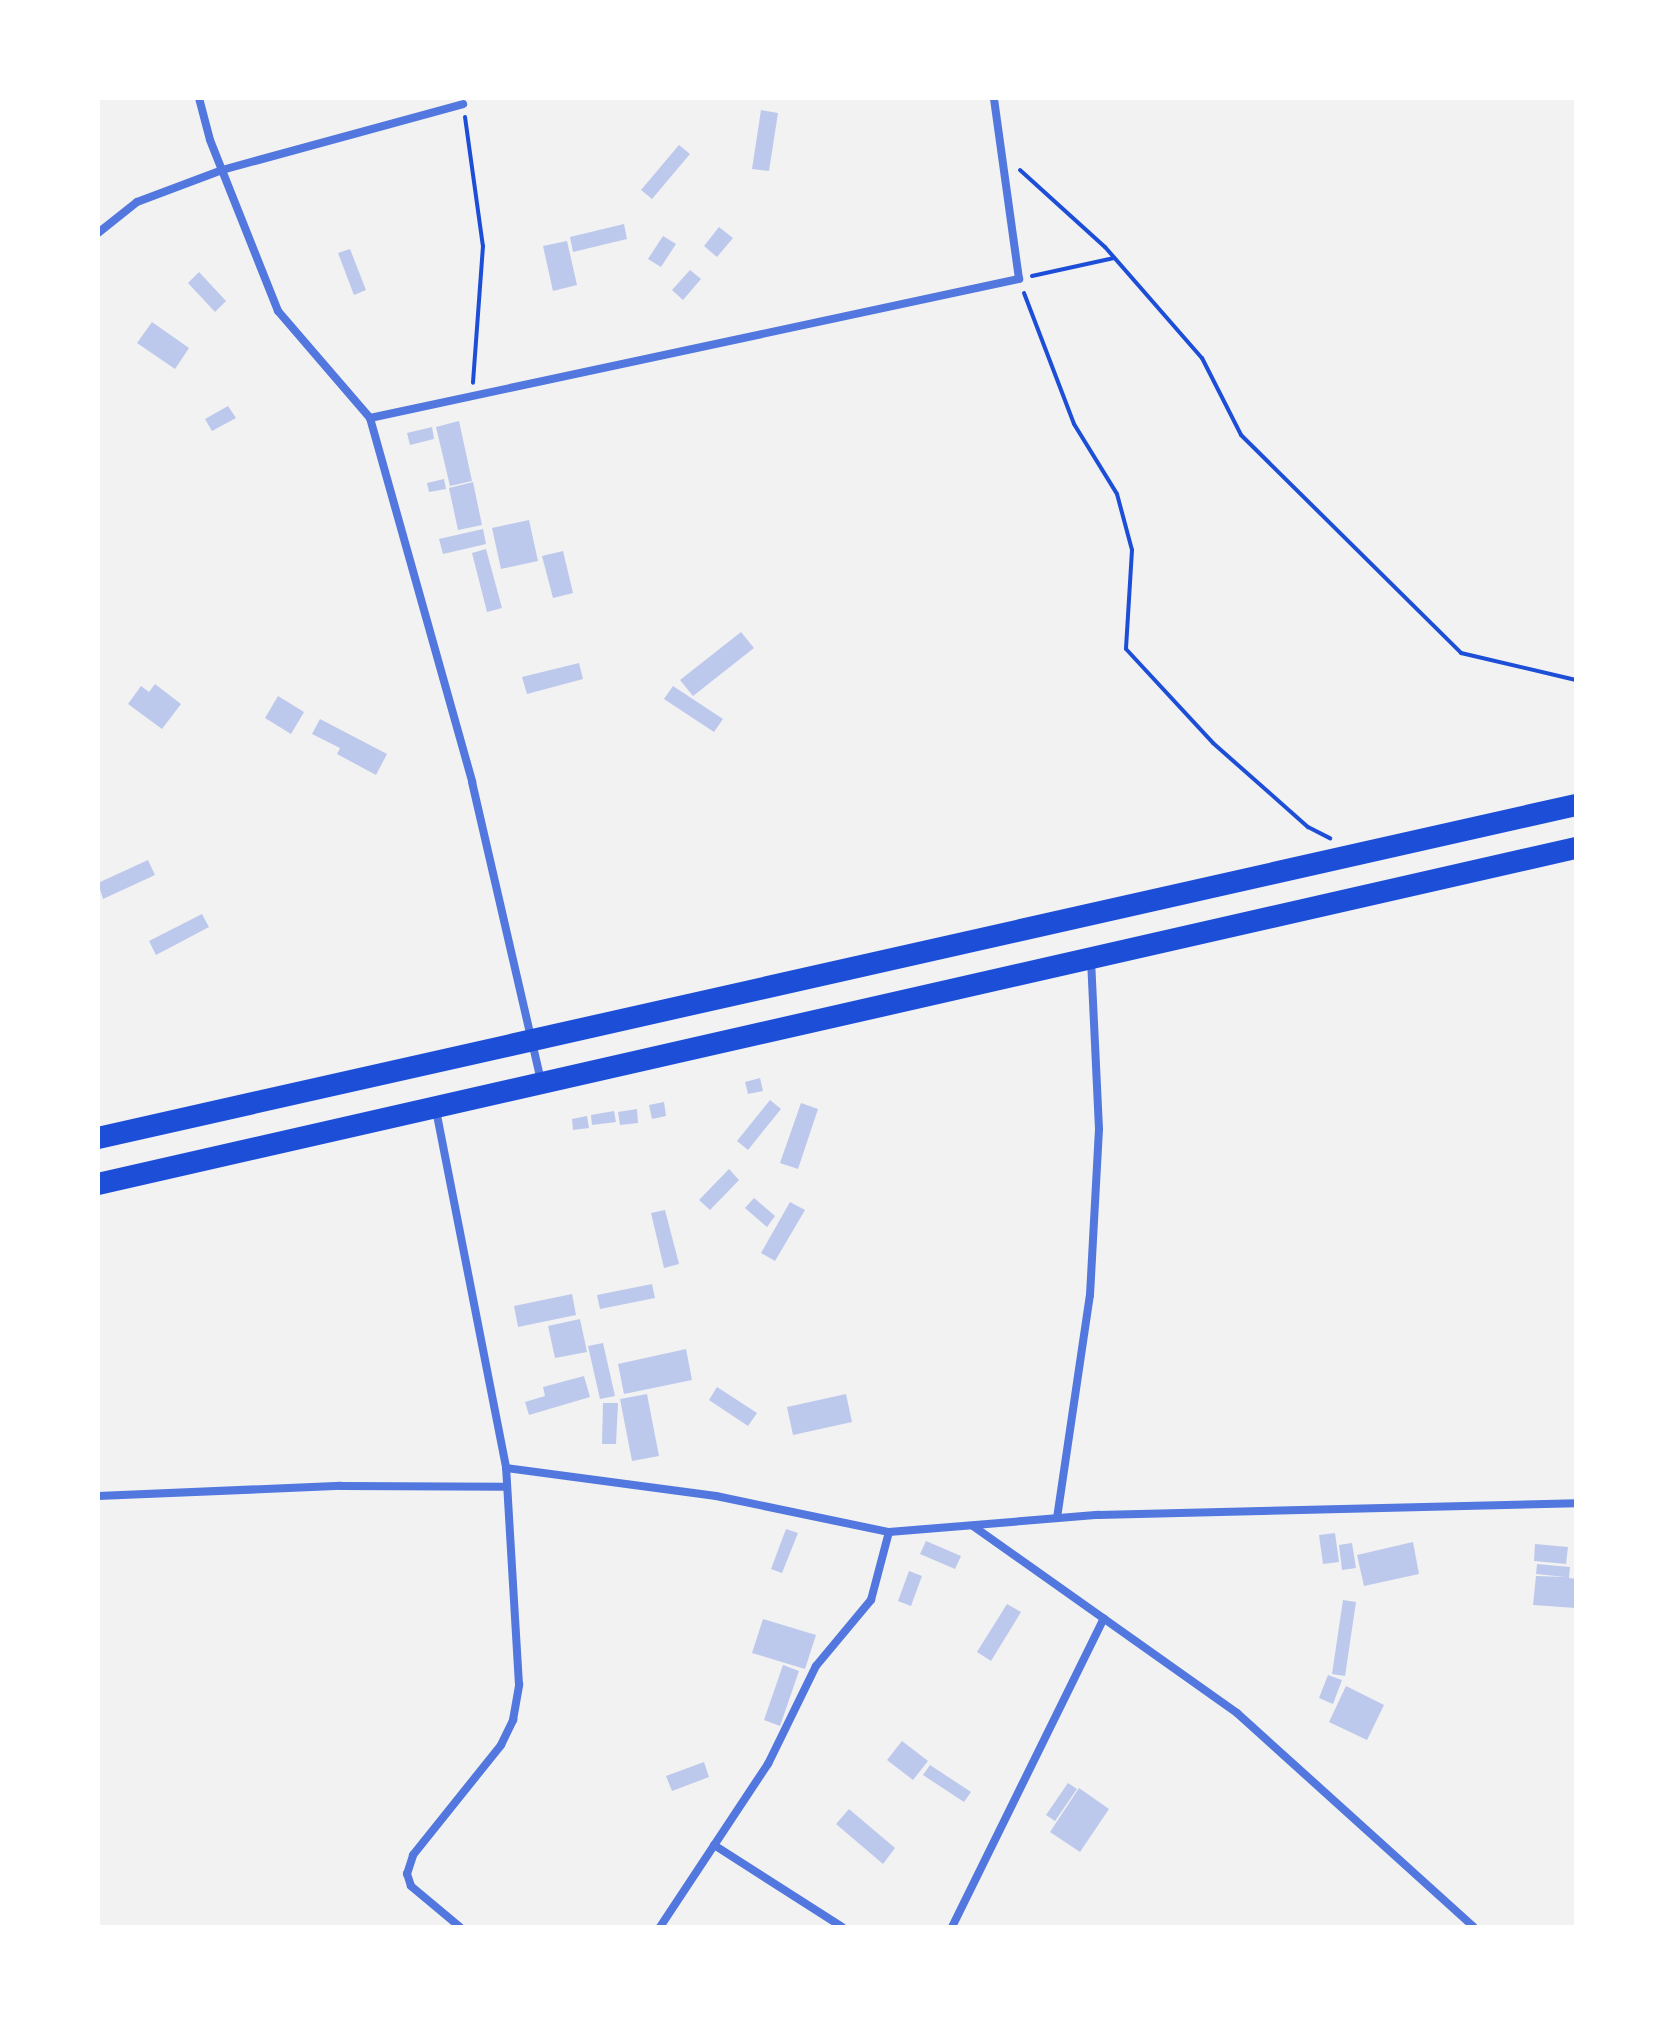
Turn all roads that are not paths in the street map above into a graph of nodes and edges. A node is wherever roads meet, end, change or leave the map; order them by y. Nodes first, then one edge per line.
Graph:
1 (199, 98) edge
2 (994, 98) edge
3 (463, 104) road end
4 (222, 170) junction
5 (98, 233) edge
6 (370, 418) junction
7 (1576, 805) edge
8 (1576, 848) edge
9 (1091, 955) junction
10 (531, 1042) junction
11 (541, 1081) junction
12 (435, 1106) junction
13 (98, 1138) edge
14 (98, 1184) edge
15 (506, 1468) junction
16 (507, 1487) junction
17 (98, 1496) edge
18 (1576, 1503) edge
19 (1057, 1518) junction
20 (972, 1525) junction
21 (889, 1532) junction
22 (1104, 1618) junction
23 (714, 1845) junction
24 (460, 1927) edge
25 (660, 1927) edge
26 (842, 1927) edge
27 (952, 1927) edge
28 (1474, 1927) edge

1 - 4 street
2 - 6 street
3 - 4 street
4 - 5 street
4 - 6 street
6 - 10 street
7 - 10 highway
8 - 9 highway
9 - 11 highway
9 - 19 street
10 - 11 street
10 - 13 highway
11 - 12 highway
12 - 14 highway
12 - 15 street
15 - 16 street
15 - 21 street
16 - 17 street
16 - 24 street
18 - 19 street
19 - 20 street
20 - 21 street
20 - 22 street
21 - 23 street
22 - 27 street
22 - 28 street
23 - 25 street
23 - 26 street

